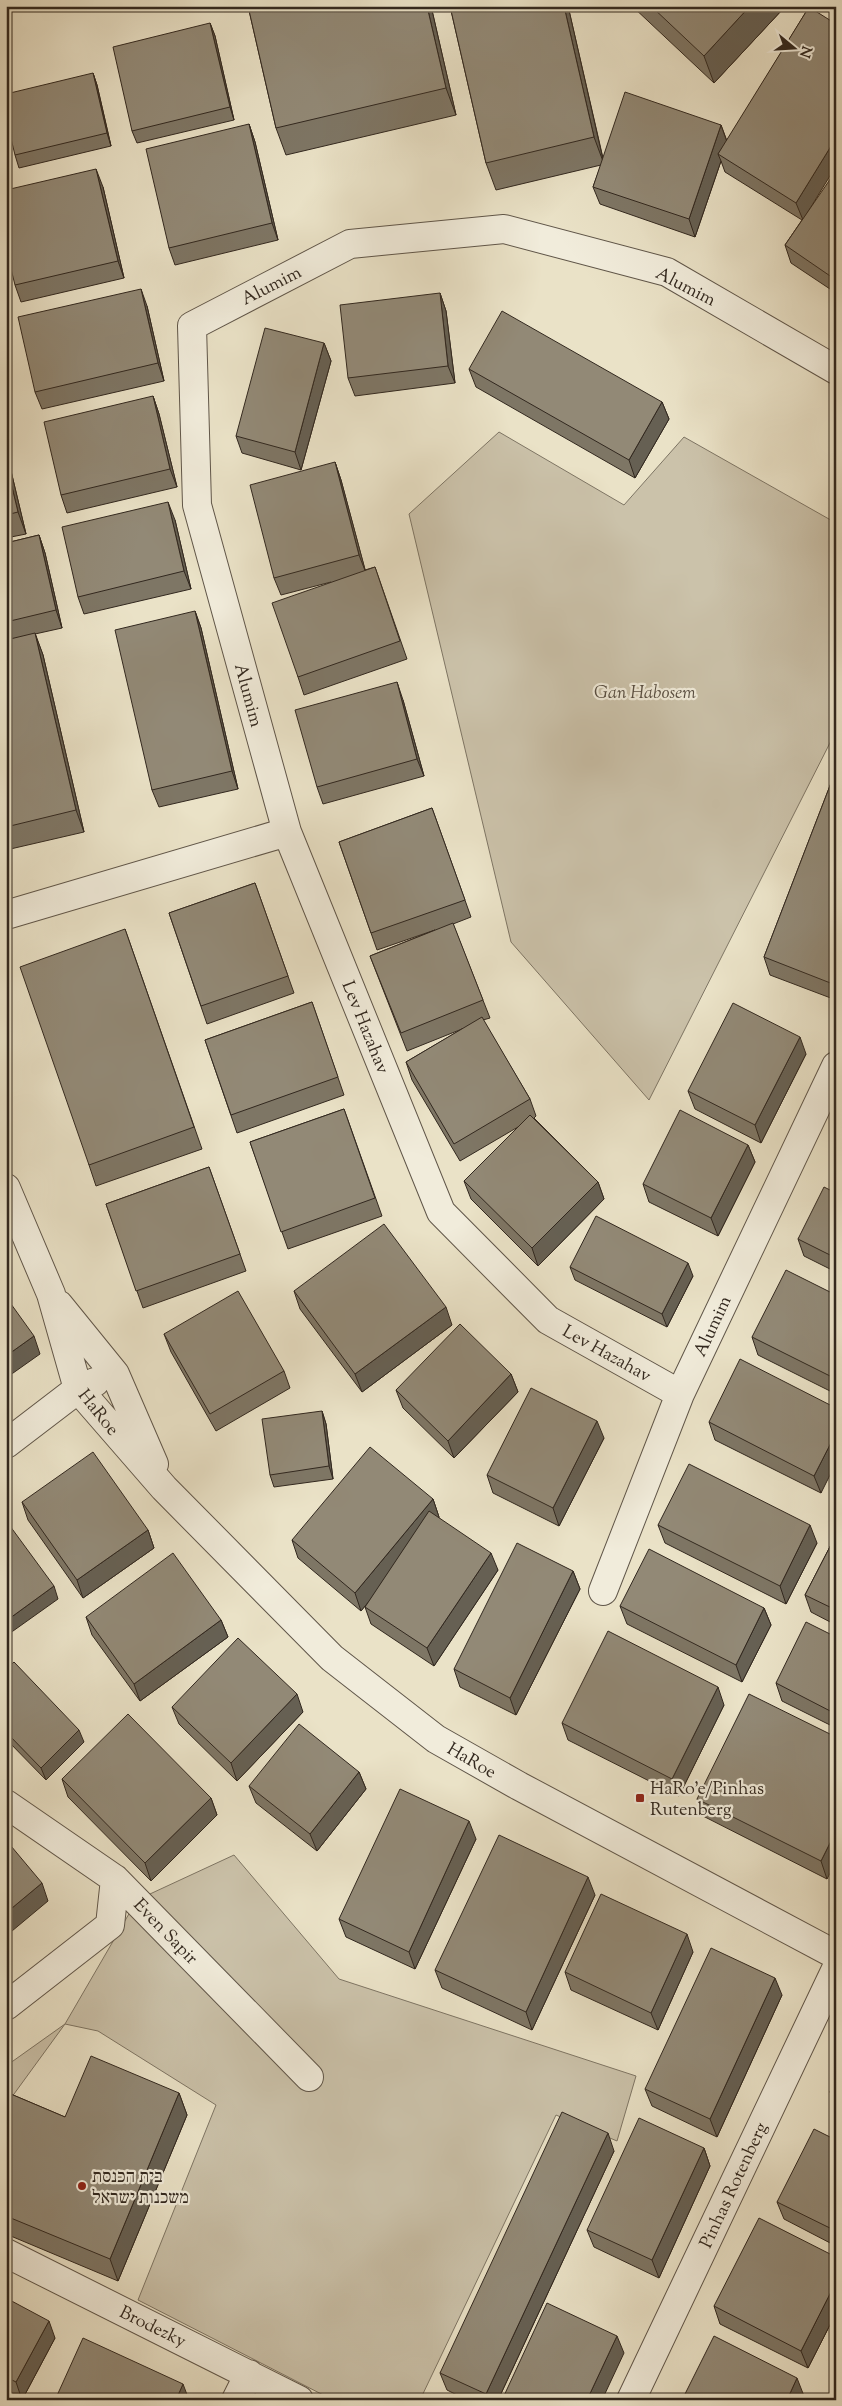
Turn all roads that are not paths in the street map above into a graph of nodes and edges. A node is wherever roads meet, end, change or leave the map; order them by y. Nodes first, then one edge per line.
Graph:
1 (836, 370) edge
2 (287, 832) junction
3 (6, 915) edge
4 (836, 1066) edge
5 (6, 1188) edge
6 (51, 1294) junction
7 (115, 1374) junction
8 (78, 1389) junction
9 (680, 1394) junction
10 (6, 1444) edge
11 (164, 1488) junction
12 (603, 1591) dead end
13 (6, 1804) edge
14 (115, 1878) junction
15 (836, 1955) edge
16 (836, 1969) edge
17 (6, 2006) edge
18 (309, 2077) dead end
19 (6, 2253) edge
20 (249, 2374) junction
21 (236, 2400) edge
22 (299, 2400) edge
23 (630, 2400) edge

1 - 2 street, Alumim
2 - 3 street
2 - 9 street, Lev Hazahav
4 - 9 street, Alumim
5 - 6 street, HaRoe
6 - 7 street, HaRoe
6 - 8 street, HaRoe
7 - 8 street
7 - 11 street, HaRoe
8 - 10 street
8 - 11 street, HaRoe
9 - 12 street, Alumim
11 - 15 street, HaRoe
13 - 14 street, Even Sapir
14 - 17 street
14 - 18 street, Even Sapir
16 - 23 street, Pinhas Rotenberg
19 - 20 street, Brodezky
20 - 21 street
20 - 22 street, Brodezky

